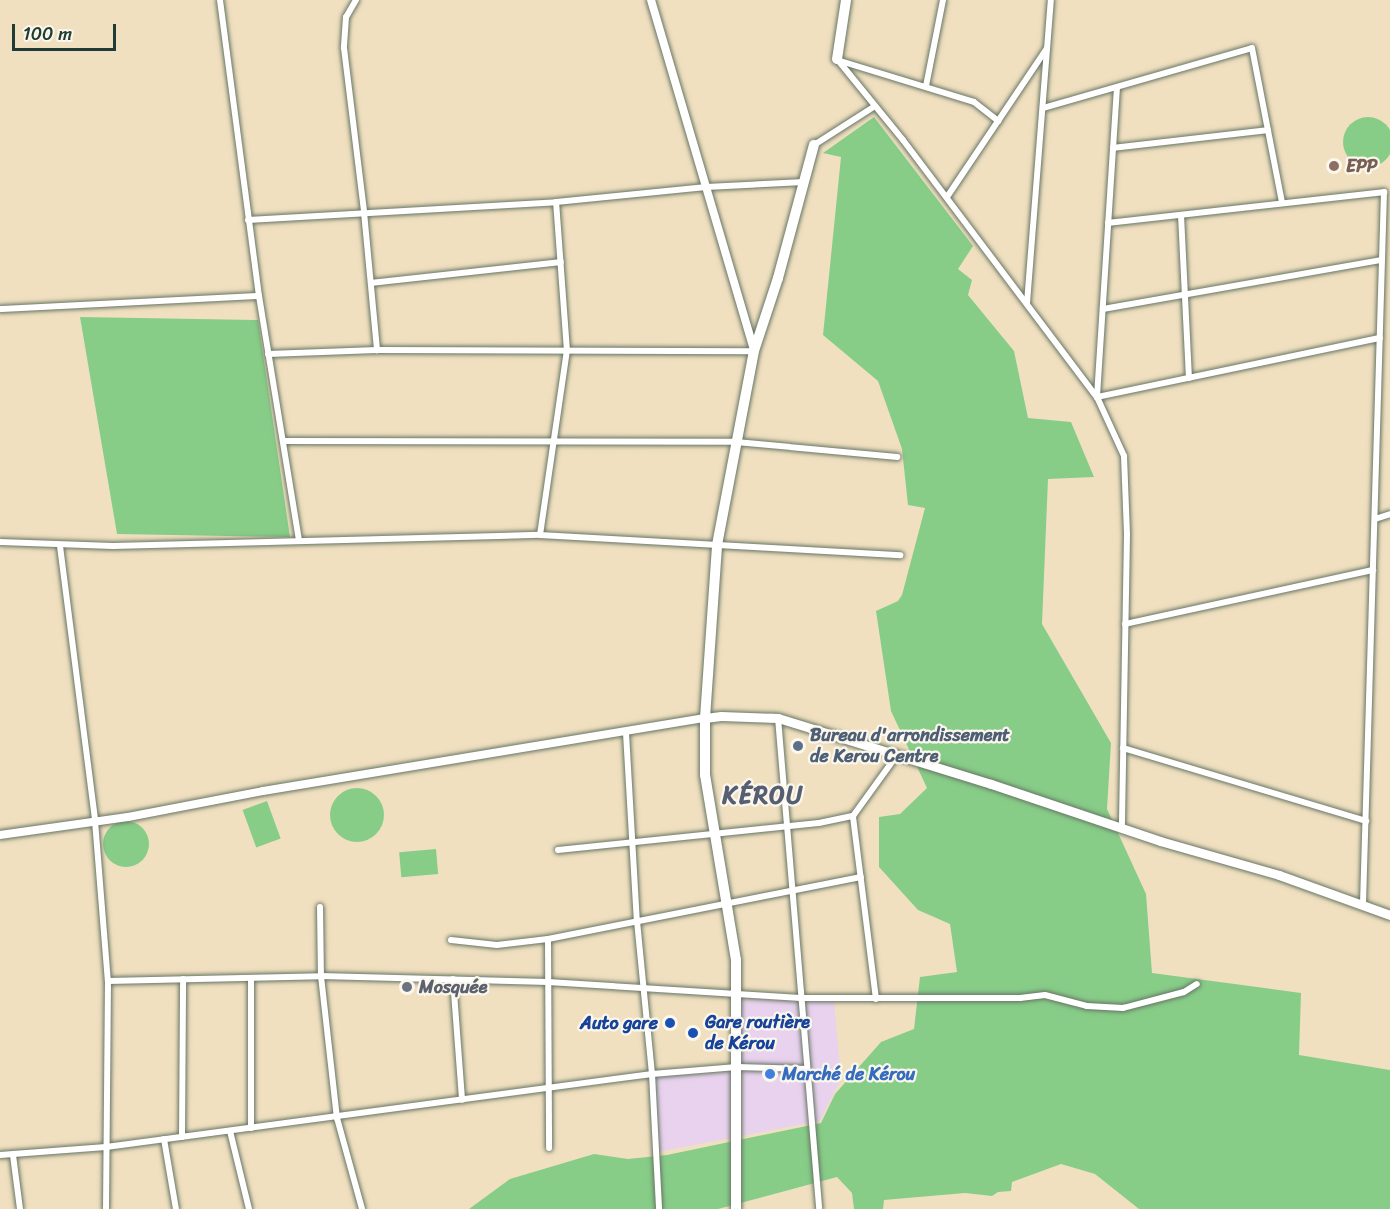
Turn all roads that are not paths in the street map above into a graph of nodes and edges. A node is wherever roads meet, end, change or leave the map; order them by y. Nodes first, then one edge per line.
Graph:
1 (220, 0) edge
2 (356, 0) edge
3 (651, 0) edge
4 (846, 0) edge
5 (943, 0) edge
6 (1052, 0) edge
7 (1048, 46) junction
8 (837, 59) junction
9 (926, 86) junction
10 (1117, 87) junction
11 (875, 106) junction
12 (1043, 108) junction
13 (998, 121) junction
14 (1268, 130) junction
15 (814, 145) joint
16 (1113, 148) junction
17 (804, 182) junction
18 (706, 187) junction
19 (947, 197) junction
20 (556, 202) junction
21 (1282, 203) junction
22 (364, 212) junction
23 (1181, 214) junction
24 (248, 220) junction
25 (1108, 223) junction
26 (1382, 260) junction
27 (561, 262) junction
28 (371, 283) junction
29 (1185, 294) junction
30 (259, 296) junction
31 (1027, 303) junction
32 (0, 309) edge
33 (1103, 309) junction
34 (1380, 338) junction
35 (377, 350) junction
36 (567, 351) junction
37 (754, 351) junction
38 (268, 354) junction
39 (1189, 378) junction
40 (1097, 397) junction
41 (282, 441) junction
42 (552, 441) junction
43 (736, 442) junction
44 (897, 457) dead end
45 (1390, 514) edge
46 (1375, 519) junction
47 (540, 535) junction
48 (299, 540) junction
49 (0, 542) edge
50 (717, 545) junction
51 (60, 546) junction
52 (900, 555) dead end
53 (1373, 570) junction
54 (1125, 624) junction
55 (705, 718) junction
56 (777, 718) junction
57 (626, 732) junction
58 (1123, 748) junction
59 (897, 755) junction
60 (853, 816) junction
61 (95, 821) junction
62 (1366, 821) junction
63 (786, 826) junction
64 (1122, 828) junction
65 (716, 834) junction
66 (0, 835) edge
67 (633, 842) junction
68 (558, 850) dead end
69 (861, 877) junction
70 (791, 892) junction
71 (1363, 904) junction
72 (727, 905) junction
73 (320, 907) dead end
74 (1390, 915) edge
75 (637, 921) junction
76 (548, 939) junction
77 (452, 940) dead end
78 (321, 976) junction
79 (251, 978) junction
80 (183, 979) junction
81 (453, 979) junction
82 (108, 981) junction
83 (548, 982) junction
84 (1197, 984) dead end
85 (644, 987) junction
86 (736, 994) junction
87 (800, 998) junction
88 (876, 999) junction
89 (737, 1068) junction
90 (807, 1069) junction
91 (652, 1074) junction
92 (549, 1089) junction
93 (462, 1100) junction
94 (337, 1118) junction
95 (251, 1128) junction
96 (230, 1131) junction
97 (182, 1137) junction
98 (164, 1139) junction
99 (106, 1147) junction
100 (549, 1148) dead end
101 (0, 1155) edge
102 (13, 1155) junction
103 (20, 1209) edge
104 (106, 1209) edge
105 (176, 1209) edge
106 (249, 1209) edge
107 (362, 1209) edge
108 (658, 1209) edge
109 (736, 1209) edge
110 (819, 1209) edge

1 - 24 street
2 - 22 street
3 - 18 street
4 - 8 main road
5 - 9 street
6 - 7 street
7 - 12 street
7 - 13 street
8 - 9 street
8 - 11 street
9 - 13 street
10 - 12 street
10 - 14 street
10 - 16 street
11 - 15 street
11 - 19 street
12 - 31 street
13 - 19 street
14 - 16 street
14 - 21 street
15 - 17 main road
16 - 25 street
17 - 18 street
17 - 37 main road
18 - 20 street
18 - 37 street
19 - 31 street
20 - 22 street
20 - 27 street
21 - 23 street
21 - 26 street
22 - 24 street
22 - 28 street
23 - 25 street
23 - 29 street
24 - 30 street
25 - 33 street
26 - 29 street
26 - 34 street
27 - 28 street
27 - 36 street
28 - 35 street
29 - 33 street
29 - 39 street
30 - 32 street
30 - 38 street
31 - 40 street
33 - 40 street
34 - 39 street
34 - 46 street
35 - 36 street
35 - 38 street
36 - 37 street
36 - 42 street
37 - 43 main road
38 - 41 street
39 - 40 street
40 - 54 street
41 - 42 street
41 - 48 street
42 - 43 street
42 - 47 street
43 - 44 street
43 - 50 main road
45 - 46 street
46 - 53 street
47 - 48 street
47 - 50 street
48 - 51 street
49 - 51 street
50 - 52 street
50 - 55 main road
51 - 61 street
53 - 54 street
53 - 62 street
54 - 58 street
55 - 56 main road
55 - 57 street
55 - 65 main road
56 - 59 main road
56 - 63 street
57 - 61 street
57 - 67 street
58 - 62 street
58 - 64 street
59 - 60 street
59 - 64 main road
60 - 63 street
60 - 69 street
61 - 66 street
61 - 82 street
62 - 71 street
63 - 65 street
63 - 70 street
64 - 71 main road
65 - 67 street
65 - 72 main road
67 - 68 street
67 - 75 street
69 - 70 street
69 - 88 street
70 - 72 street
70 - 87 street
71 - 74 main road
72 - 75 street
72 - 86 main road
73 - 78 street
75 - 76 street
75 - 85 street
76 - 77 street
76 - 83 street
78 - 79 street
78 - 81 street
78 - 94 street
79 - 80 street
79 - 95 street
80 - 82 street
80 - 97 street
81 - 83 street
81 - 93 street
82 - 99 street
83 - 85 street
83 - 92 street
84 - 88 street
85 - 86 street
85 - 91 street
86 - 87 street
86 - 89 main road
87 - 88 street
87 - 90 street
89 - 90 street
89 - 91 street
89 - 109 main road
90 - 110 street
91 - 92 street
91 - 108 street
92 - 93 street
92 - 100 street
93 - 94 street
94 - 95 street
94 - 107 street
95 - 96 street
96 - 97 street
96 - 106 street
97 - 98 street
98 - 99 street
98 - 105 street
99 - 102 street
99 - 104 street
101 - 102 street
102 - 103 street

